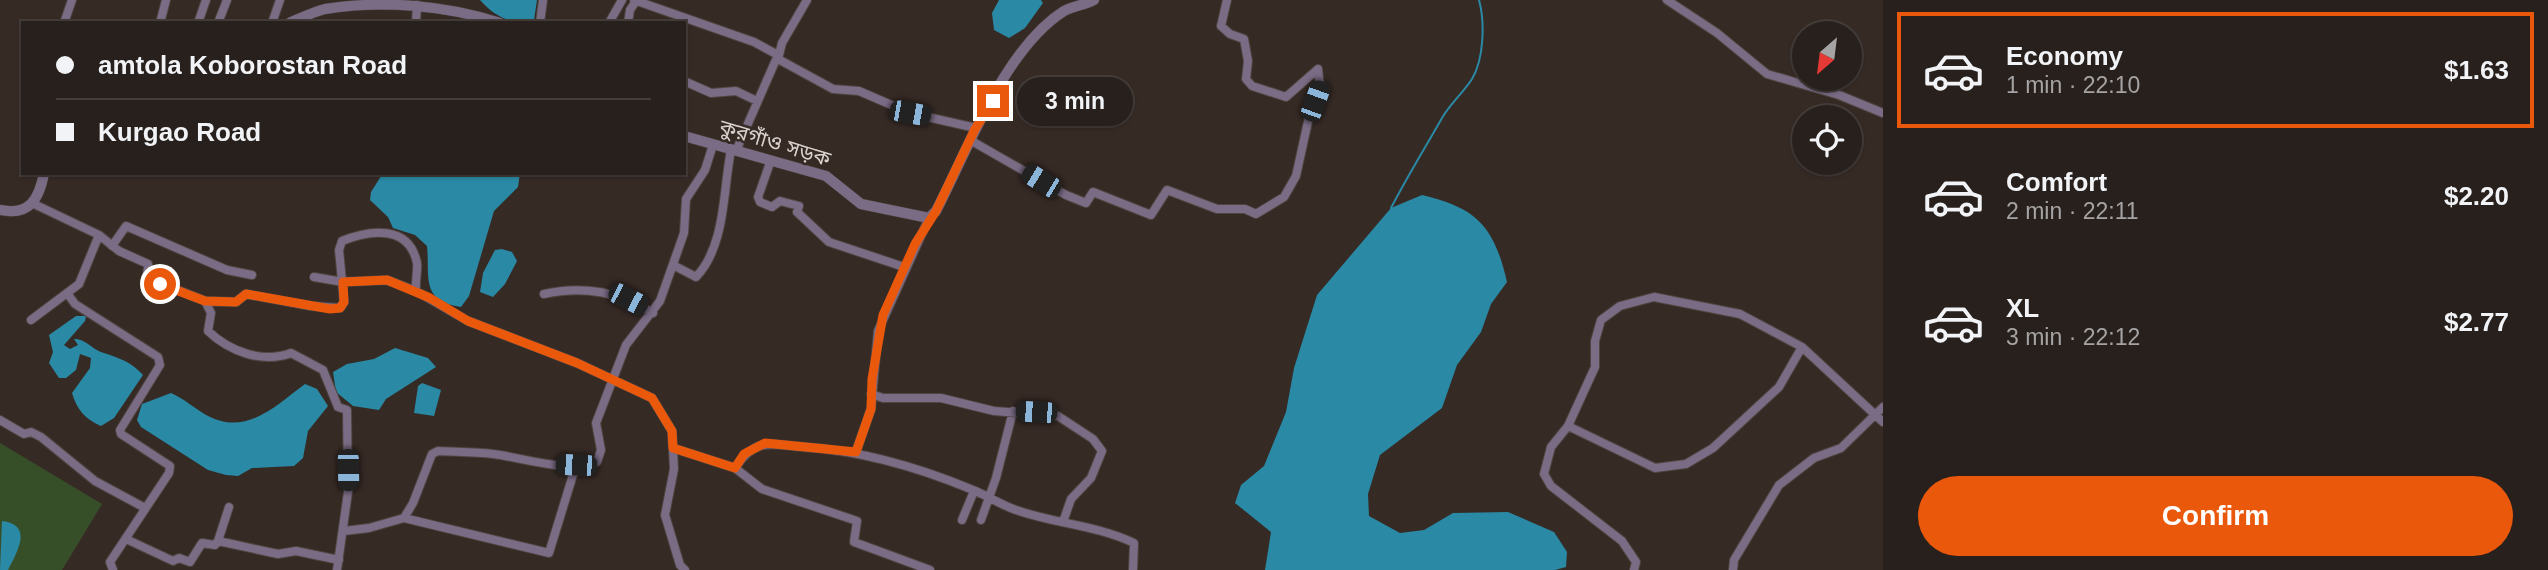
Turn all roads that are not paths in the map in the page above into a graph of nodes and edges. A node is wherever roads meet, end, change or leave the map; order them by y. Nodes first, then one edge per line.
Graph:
1 (72, 0) edge
2 (166, 0) edge
3 (206, 0) edge
4 (227, 0) edge
5 (280, 0) edge
6 (543, 0) edge
7 (622, 0) edge
8 (806, 0) edge
9 (1094, 0) edge
10 (1227, 0) edge
11 (1667, 0) edge
12 (635, 1) edge
13 (417, 5) junction
14 (65, 21) edge
15 (161, 21) edge
16 (199, 21) edge
17 (219, 21) edge
18 (273, 21) edge
19 (294, 21) edge
20 (416, 21) edge
21 (494, 21) edge
22 (541, 21) edge
23 (609, 21) edge
24 (628, 21) edge
25 (778, 55) junction
26 (686, 82) edge
27 (757, 101) junction
28 (1883, 113) edge
29 (976, 128) junction
30 (686, 137) edge
31 (970, 140) junction
32 (713, 145) junction
33 (734, 150) junction
34 (772, 160) junction
35 (44, 175) edge
36 (34, 204) junction
37 (0, 210) edge
38 (929, 218) junction
39 (99, 235) junction
40 (111, 246) junction
41 (673, 265) junction
42 (904, 267) junction
43 (252, 275) dead end
44 (314, 277) dead end
45 (343, 282) junction
46 (416, 291) junction
47 (67, 293) junction
48 (544, 294) dead end
49 (205, 301) junction
50 (653, 313) junction
51 (31, 320) dead end
52 (1802, 347) junction
53 (614, 380) junction
54 (871, 394) junction
55 (1879, 410) edge
56 (1013, 411) junction
57 (0, 420) edge
58 (1883, 422) edge
59 (1568, 426) junction
60 (673, 448) junction
61 (856, 452) junction
62 (576, 465) junction
63 (735, 468) junction
64 (974, 491) junction
65 (988, 497) junction
66 (229, 507) dead end
67 (145, 508) junction
68 (404, 518) junction
69 (962, 520) dead end
70 (981, 520) dead end
71 (1063, 522) junction
72 (344, 531) junction
73 (127, 539) junction
74 (218, 541) junction
75 (339, 560) junction
76 (113, 570) edge
77 (337, 570) edge
78 (685, 570) edge
79 (930, 570) edge
80 (1133, 570) edge
81 (1634, 570) edge
82 (1733, 570) edge

1 - 14 street
2 - 15 street
3 - 16 street
4 - 17 street
5 - 18 street
6 - 22 street
7 - 23 street
8 - 25 street
9 - 29 street
10 - 31 street
11 - 28 street
12 - 24 street
12 - 25 street
13 - 19 street
13 - 20 street
13 - 21 street
25 - 27 street
25 - 29 street
26 - 27 street
27 - 33 street
29 - 31 street
30 - 32 street, কুরগাঁও সড়ক
31 - 38 street
32 - 33 street, কুরগাঁও সড়ক
32 - 41 street
33 - 34 street, কুরগাঁও সড়ক
33 - 41 street
34 - 38 street, কুরগাঁও সড়ক
34 - 42 street
35 - 36 street
36 - 37 street
36 - 39 street
38 - 42 street
39 - 40 street
39 - 47 street
40 - 43 street
40 - 49 street
41 - 50 street
42 - 54 street
44 - 45 street
45 - 46 street
45 - 46 street
45 - 49 street
46 - 53 street
47 - 51 street
47 - 67 street
48 - 50 street
49 - 72 street
50 - 53 street
52 - 55 street
52 - 59 street
52 - 59 street
53 - 60 street
53 - 62 street
54 - 56 street
54 - 61 street
55 - 58 street
55 - 82 street
56 - 65 street
56 - 71 street
57 - 67 street
59 - 81 street
60 - 63 street
60 - 78 street
61 - 63 street
61 - 64 street
62 - 68 street
62 - 68 street
63 - 79 street
64 - 65 street
64 - 69 street
65 - 70 street
65 - 71 street
66 - 74 street
67 - 73 street
68 - 72 street
71 - 80 street
72 - 75 street
73 - 74 street
73 - 76 street
74 - 75 street
75 - 77 street

